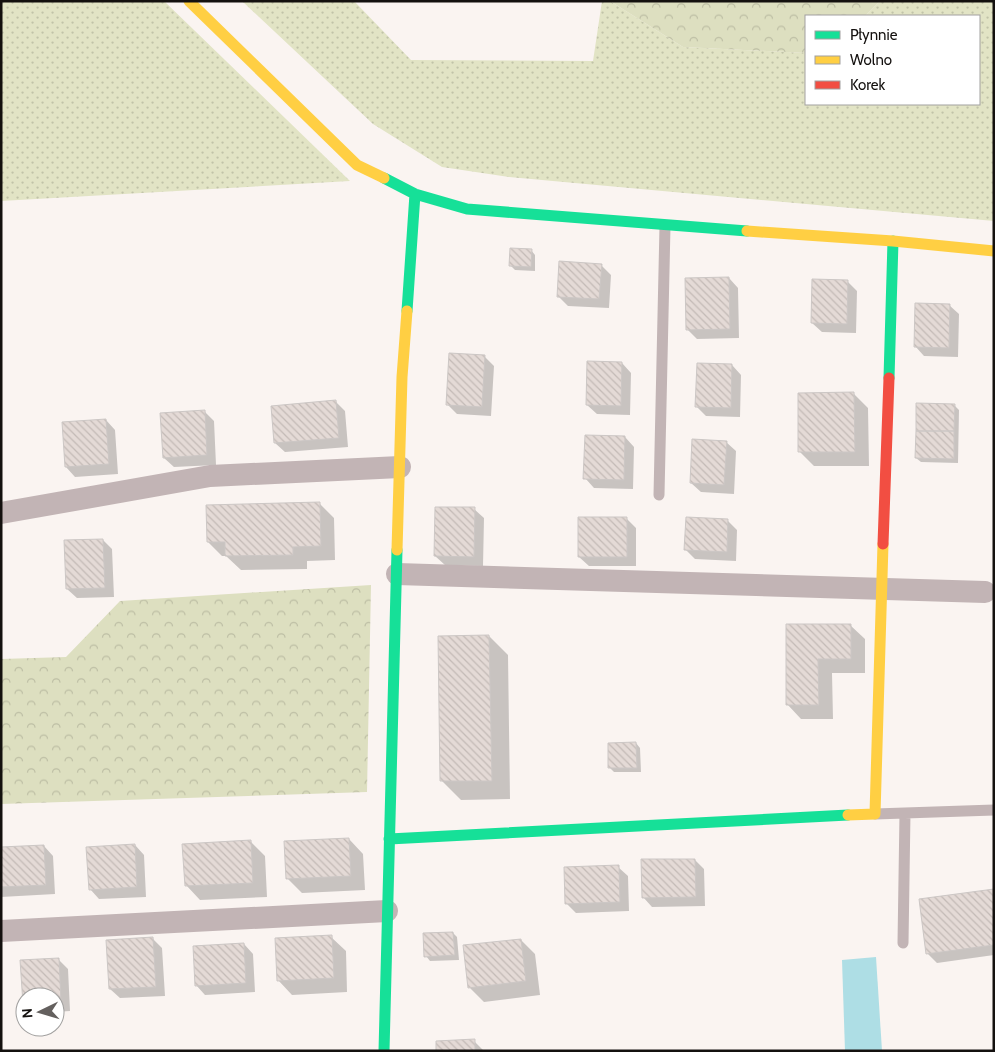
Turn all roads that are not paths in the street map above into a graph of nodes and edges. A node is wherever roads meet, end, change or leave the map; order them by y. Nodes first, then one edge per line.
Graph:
1 (189, 1) edge
2 (415, 194) junction
3 (665, 226) junction
4 (892, 242) junction
5 (994, 251) edge
6 (400, 467) junction
7 (659, 495) dead end
8 (1, 513) edge
9 (397, 574) junction
10 (882, 588) junction
11 (985, 592) dead end
12 (994, 810) edge
13 (905, 813) junction
14 (874, 814) junction
15 (389, 839) junction
16 (387, 911) junction
17 (1, 931) edge
18 (903, 943) dead end
19 (384, 1051) edge

1 - 2 street
2 - 3 street
2 - 6 street
3 - 4 street
3 - 7 lane
4 - 5 street
4 - 10 street
6 - 8 street
6 - 9 street
9 - 10 street
9 - 15 street
10 - 11 street
10 - 14 street
12 - 13 lane
13 - 14 lane
13 - 18 lane
14 - 15 street
15 - 16 street
16 - 17 street
16 - 19 street

